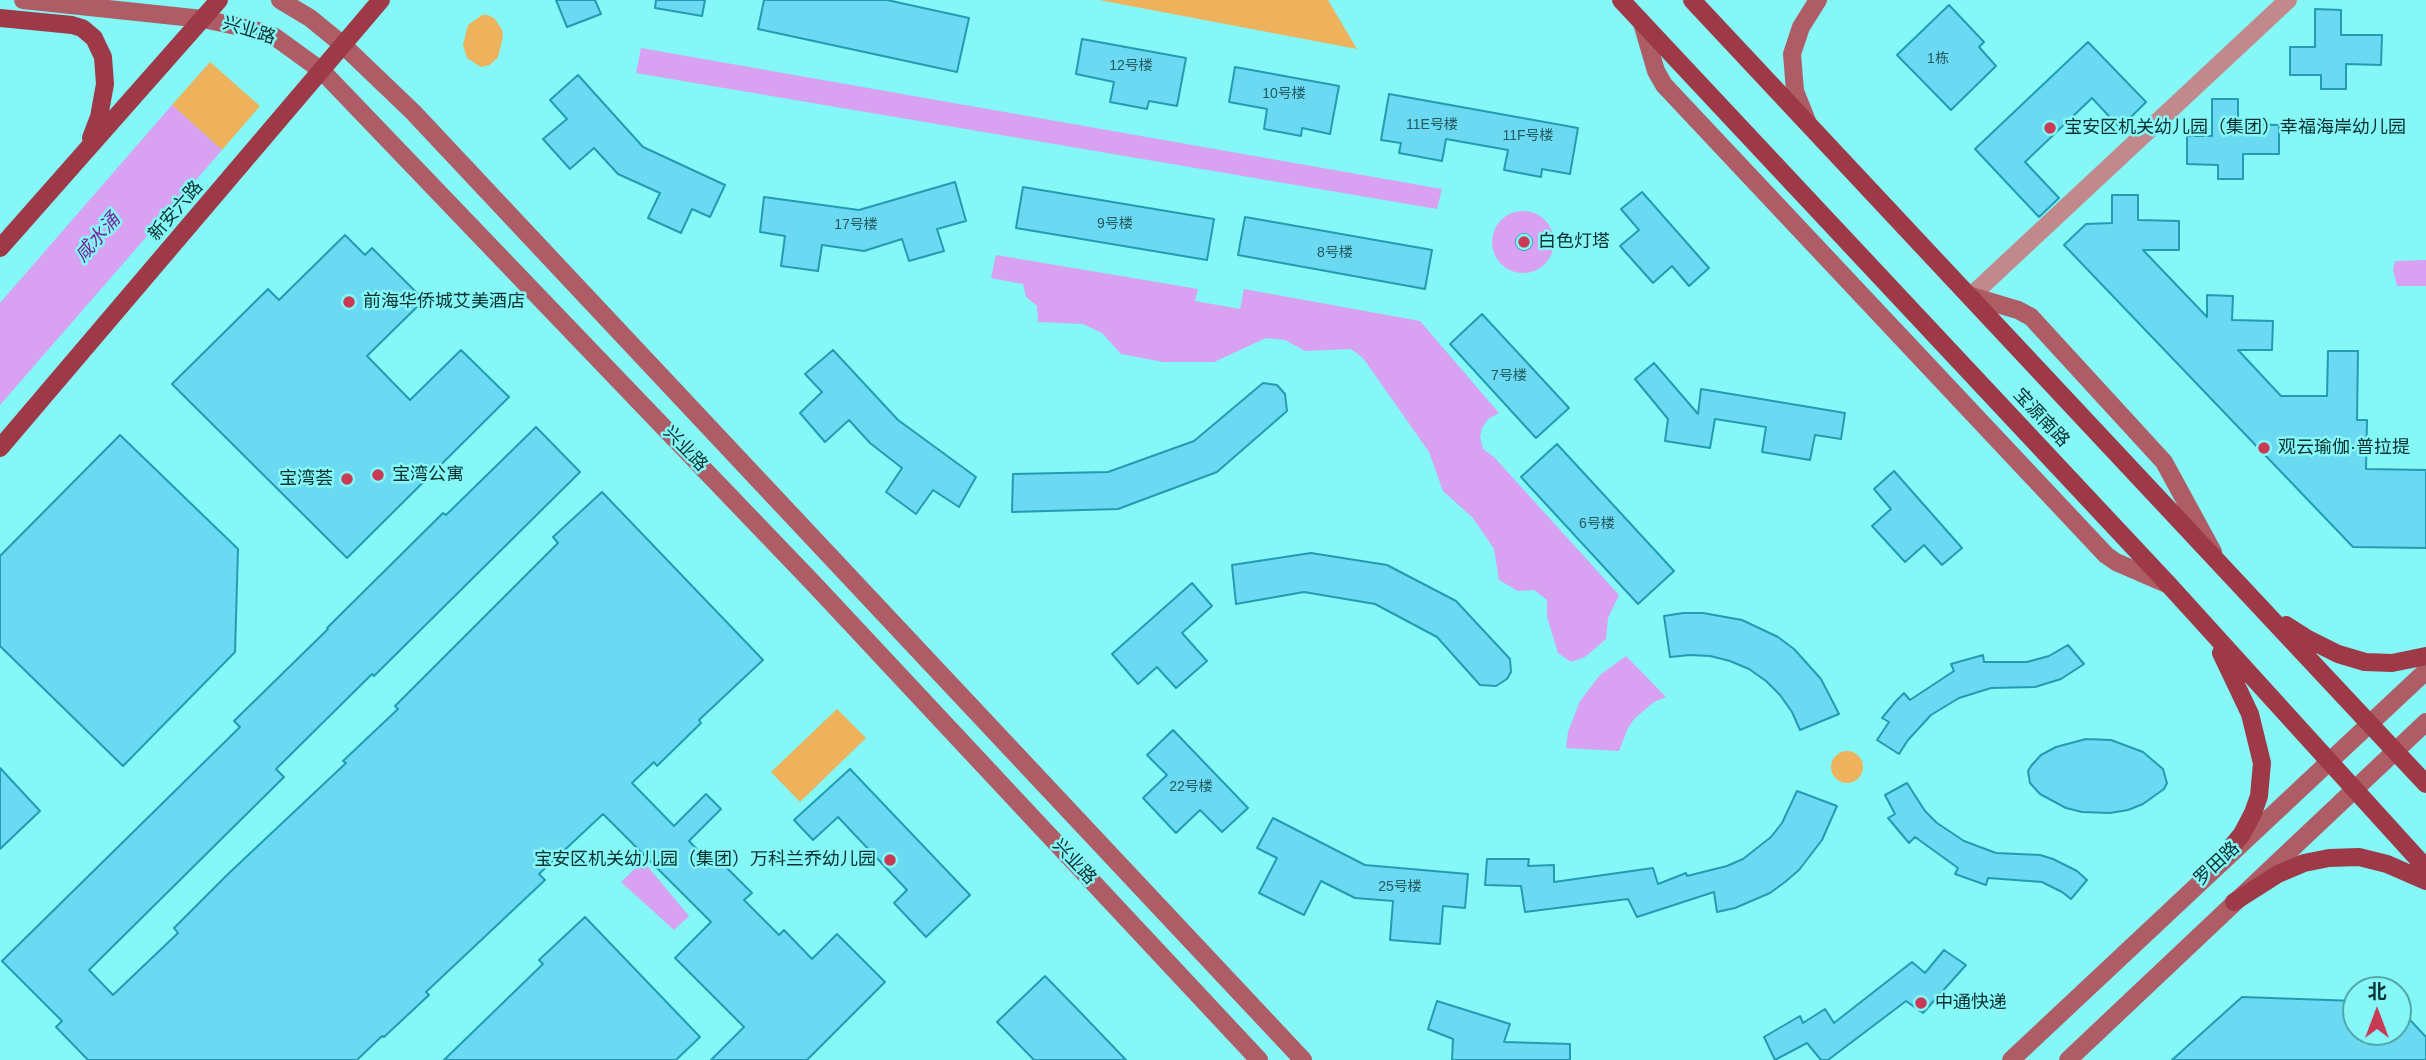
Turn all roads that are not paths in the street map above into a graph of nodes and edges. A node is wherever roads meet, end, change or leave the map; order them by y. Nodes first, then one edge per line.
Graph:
1 (23, 0) edge
2 (219, 0) edge
3 (281, 0) edge
4 (381, 0) edge
5 (1621, 0) edge
6 (1692, 0) edge
7 (1818, 0) edge
8 (2288, 0) edge
9 (52, 3) junction
10 (0, 12) edge
11 (0, 19) edge
12 (203, 19) junction
13 (1642, 23) junction
14 (343, 45) junction
15 (322, 71) junction
16 (1816, 132) junction
17 (83, 154) junction
18 (0, 248) edge
19 (1971, 296) junction
20 (0, 448) edge
21 (809, 533) junction
22 (787, 555) junction
23 (2218, 561) junction
24 (2169, 585) junction
25 (2262, 609) junction
26 (2208, 628) junction
27 (2426, 656) edge
28 (2426, 671) edge
29 (2426, 722) edge
30 (2369, 723) junction
31 (2395, 751) junction
32 (2328, 761) junction
33 (2426, 784) edge
34 (2354, 789) junction
35 (2221, 860) junction
36 (2426, 868) edge
37 (2426, 881) edge
38 (2234, 902) junction
39 (1259, 1060) edge
40 (1303, 1060) edge
41 (2011, 1060) edge
42 (2068, 1060) edge

1 - 9 main road, 兴业路
2 - 12 main road
3 - 14 main road, 兴业路
4 - 14 main road, 新安六路
5 - 13 main road, 宝源南路
6 - 16 main road, 宝源南路
7 - 16 main road
8 - 19 street
9 - 10 main road
9 - 12 main road, 兴业路
11 - 17 main road
12 - 15 main road, 兴业路
12 - 17 main road
13 - 24 main road, 宝源南路
13 - 24 main road
14 - 15 main road, 新安六路
14 - 21 main road, 兴业路
15 - 20 main road, 新安六路
15 - 22 main road, 兴业路
16 - 19 main road, 宝源南路
17 - 18 main road
19 - 23 main road, 宝源南路
19 - 23 main road
21 - 22 main road
21 - 40 main road, 兴业路
22 - 39 main road, 兴业路
23 - 25 main road, 宝源南路
24 - 26 main road, 宝源南路
25 - 27 main road
25 - 30 main road, 宝源南路
26 - 32 main road, 宝源南路
26 - 35 main road
28 - 30 main road, 罗田路
29 - 31 main road
30 - 31 main road, 宝源南路
30 - 32 main road, 罗田路
31 - 33 main road, 宝源南路
31 - 34 main road
32 - 34 main road, 宝源南路
32 - 35 main road, 罗田路
34 - 36 main road, 宝源南路
34 - 38 main road
35 - 41 main road, 罗田路
37 - 38 main road
38 - 42 main road

